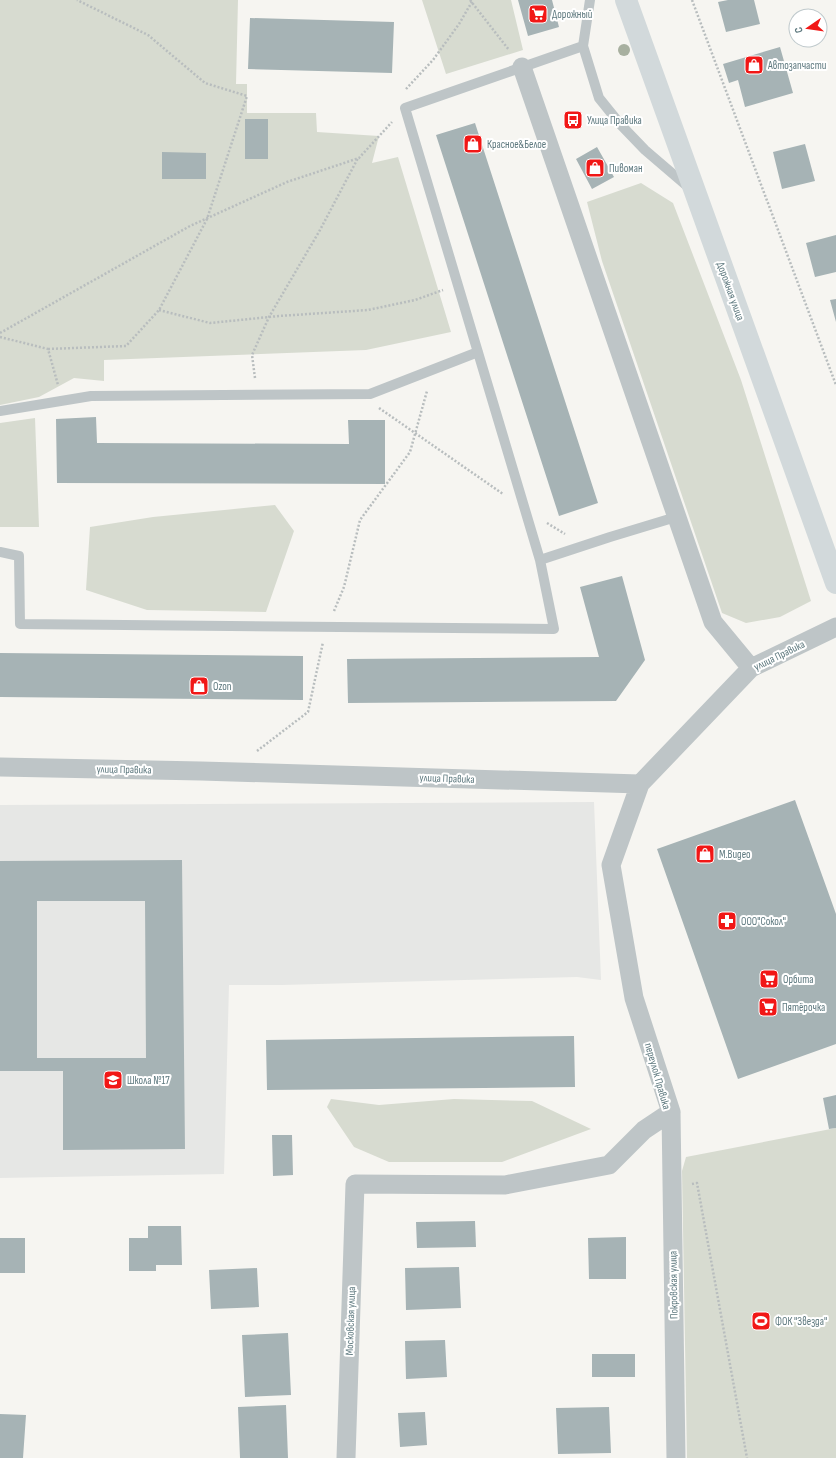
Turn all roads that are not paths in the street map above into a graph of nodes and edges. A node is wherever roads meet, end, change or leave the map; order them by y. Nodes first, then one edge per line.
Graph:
1 (590, 0) edge
2 (626, 0) edge
3 (582, 46) junction
4 (522, 67) junction
5 (696, 194) junction
6 (478, 352) junction
7 (0, 411) edge
8 (676, 517) junction
9 (0, 552) edge
10 (540, 560) junction
11 (836, 583) edge
12 (836, 627) edge
13 (751, 668) junction
14 (0, 767) edge
15 (640, 784) junction
16 (671, 1112) junction
17 (355, 1184) joint
18 (346, 1458) edge
19 (676, 1458) edge

1 - 3 lane
2 - 5 main road, Дорожная улица
3 - 4 lane
3 - 5 lane
4 - 6 lane
4 - 8 street
5 - 11 main road, Дорожная улица
6 - 7 lane
6 - 10 lane
8 - 10 lane
8 - 13 street
9 - 10 lane
12 - 13 street, улица Правика
13 - 15 street, улица Правика
14 - 15 street, улица Правика
15 - 16 street, переулок Правика
16 - 17 street, переулок Правика
16 - 19 street, Покровская улица
17 - 18 street, Московская улица

